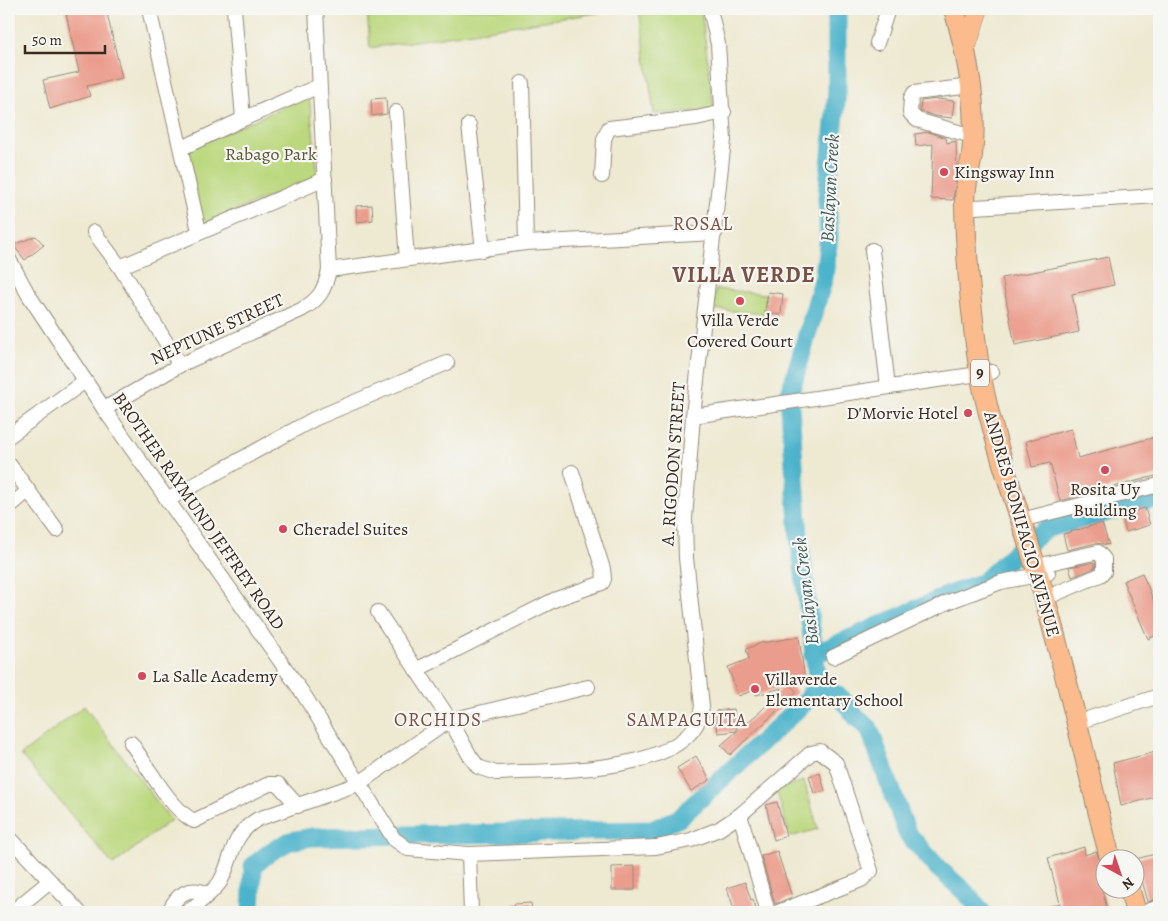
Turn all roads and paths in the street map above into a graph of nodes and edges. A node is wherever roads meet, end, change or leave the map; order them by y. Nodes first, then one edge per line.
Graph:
1 (149, 9) edge
2 (234, 9) edge
3 (316, 9) edge
4 (710, 9) edge
5 (888, 9) edge
6 (954, 9) edge
7 (978, 9) edge
8 (877, 43) dead end
9 (966, 50) junction
10 (522, 83) dead end
11 (319, 86) junction
12 (971, 86) junction
13 (396, 112) dead end
14 (724, 112) junction
15 (242, 119) junction
16 (469, 124) dead end
17 (972, 146) junction
18 (182, 148) junction
19 (602, 176) dead end
20 (325, 179) junction
21 (1159, 196) edge
22 (970, 207) junction
23 (200, 231) junction
24 (94, 232) dead end
25 (715, 232) junction
26 (526, 243) junction
27 (483, 250) junction
28 (872, 250) dead end
29 (407, 259) junction
30 (9, 260) edge
31 (120, 267) junction
32 (329, 270) junction
33 (447, 363) dead end
34 (180, 365) junction
35 (986, 373) junction
36 (86, 381) junction
37 (888, 387) junction
38 (104, 408) junction
39 (693, 416) junction
40 (9, 436) edge
41 (9, 464) edge
42 (572, 472) dead end
43 (1159, 485) edge
44 (28, 491) junction
45 (167, 500) junction
46 (9, 507) edge
47 (1027, 524) junction
48 (56, 530) dead end
49 (1041, 564) junction
50 (1055, 594) junction
51 (378, 612) dead end
52 (833, 657) dead end
53 (416, 670) junction
54 (588, 687) dead end
55 (1159, 696) edge
56 (450, 720) junction
57 (1084, 720) junction
58 (131, 743) dead end
59 (358, 784) junction
60 (298, 806) junction
61 (740, 815) junction
62 (9, 836) edge
63 (1108, 848) edge
64 (1118, 848) edge
65 (469, 854) junction
66 (50, 881) junction
67 (208, 894) junction
68 (1120, 898) edge
69 (1132, 898) edge
70 (1159, 907) edge
71 (12, 912) edge
72 (79, 912) edge
73 (169, 912) edge
74 (188, 912) edge
75 (471, 912) edge
76 (768, 912) edge
77 (778, 912) edge
78 (1123, 912) edge
79 (1136, 912) edge
80 (1145, 912) edge

1 - 18 street
2 - 15 street
3 - 11 street, NEPTUNE STREET
4 - 14 street, A. RIGODON STREET
5 - 8 street
6 - 9 highway, 9
7 - 9 main road
9 - 12 highway, ANDRES BONIFACIO AVENUE / 9
10 - 26 street
11 - 15 street
11 - 20 street, NEPTUNE STREET
12 - 17 highway, ANDRES BONIFACIO AVENUE / 9
12 - 17 street
13 - 29 street
14 - 19 street
14 - 25 street, A. RIGODON STREET
15 - 18 street
16 - 27 street
17 - 22 highway, ANDRES BONIFACIO AVENUE / 9
18 - 23 street
20 - 23 street
20 - 32 street, NEPTUNE STREET
21 - 22 street
22 - 35 highway, ANDRES BONIFACIO AVENUE / 9
23 - 31 street
24 - 31 street
25 - 26 street
25 - 39 street, A. RIGODON STREET
26 - 27 street
27 - 29 street
28 - 37 street
29 - 32 street
30 - 36 street, BROTHER RAYMUND JEFFREY ROAD
31 - 34 street
32 - 34 street, NEPTUNE STREET
33 - 45 street
34 - 38 street, NEPTUNE STREET
35 - 37 street
35 - 47 highway, ANDRES BONIFACIO AVENUE / 9
36 - 38 street, BROTHER RAYMUND JEFFREY ROAD
36 - 40 street
37 - 39 street
38 - 45 street, BROTHER RAYMUND JEFFREY ROAD
39 - 56 street, A. RIGODON STREET
41 - 44 street
42 - 53 street
43 - 47 street
44 - 46 street
44 - 48 street
45 - 59 street, BROTHER RAYMUND JEFFREY ROAD
47 - 49 highway, ANDRES BONIFACIO AVENUE / 9
49 - 50 highway, ANDRES BONIFACIO AVENUE / 9
49 - 50 street
49 - 52 street
49 - 63 highway, ANDRES BONIFACIO AVENUE / 9
50 - 57 highway, ANDRES BONIFACIO AVENUE / 9
51 - 53 street, A. RIGODON STREET
53 - 56 street, A. RIGODON STREET
54 - 56 street
55 - 57 street
56 - 59 street
57 - 64 highway, ANDRES BONIFACIO AVENUE / 9
58 - 60 street
59 - 60 street
59 - 65 street, BROTHER RAYMUND JEFFREY ROAD
60 - 67 street
61 - 65 street
61 - 76 street
61 - 77 street
62 - 66 street
65 - 75 street
66 - 71 street
66 - 72 street
67 - 73 street
67 - 74 street
68 - 78 highway
69 - 79 highway
70 - 80 street

